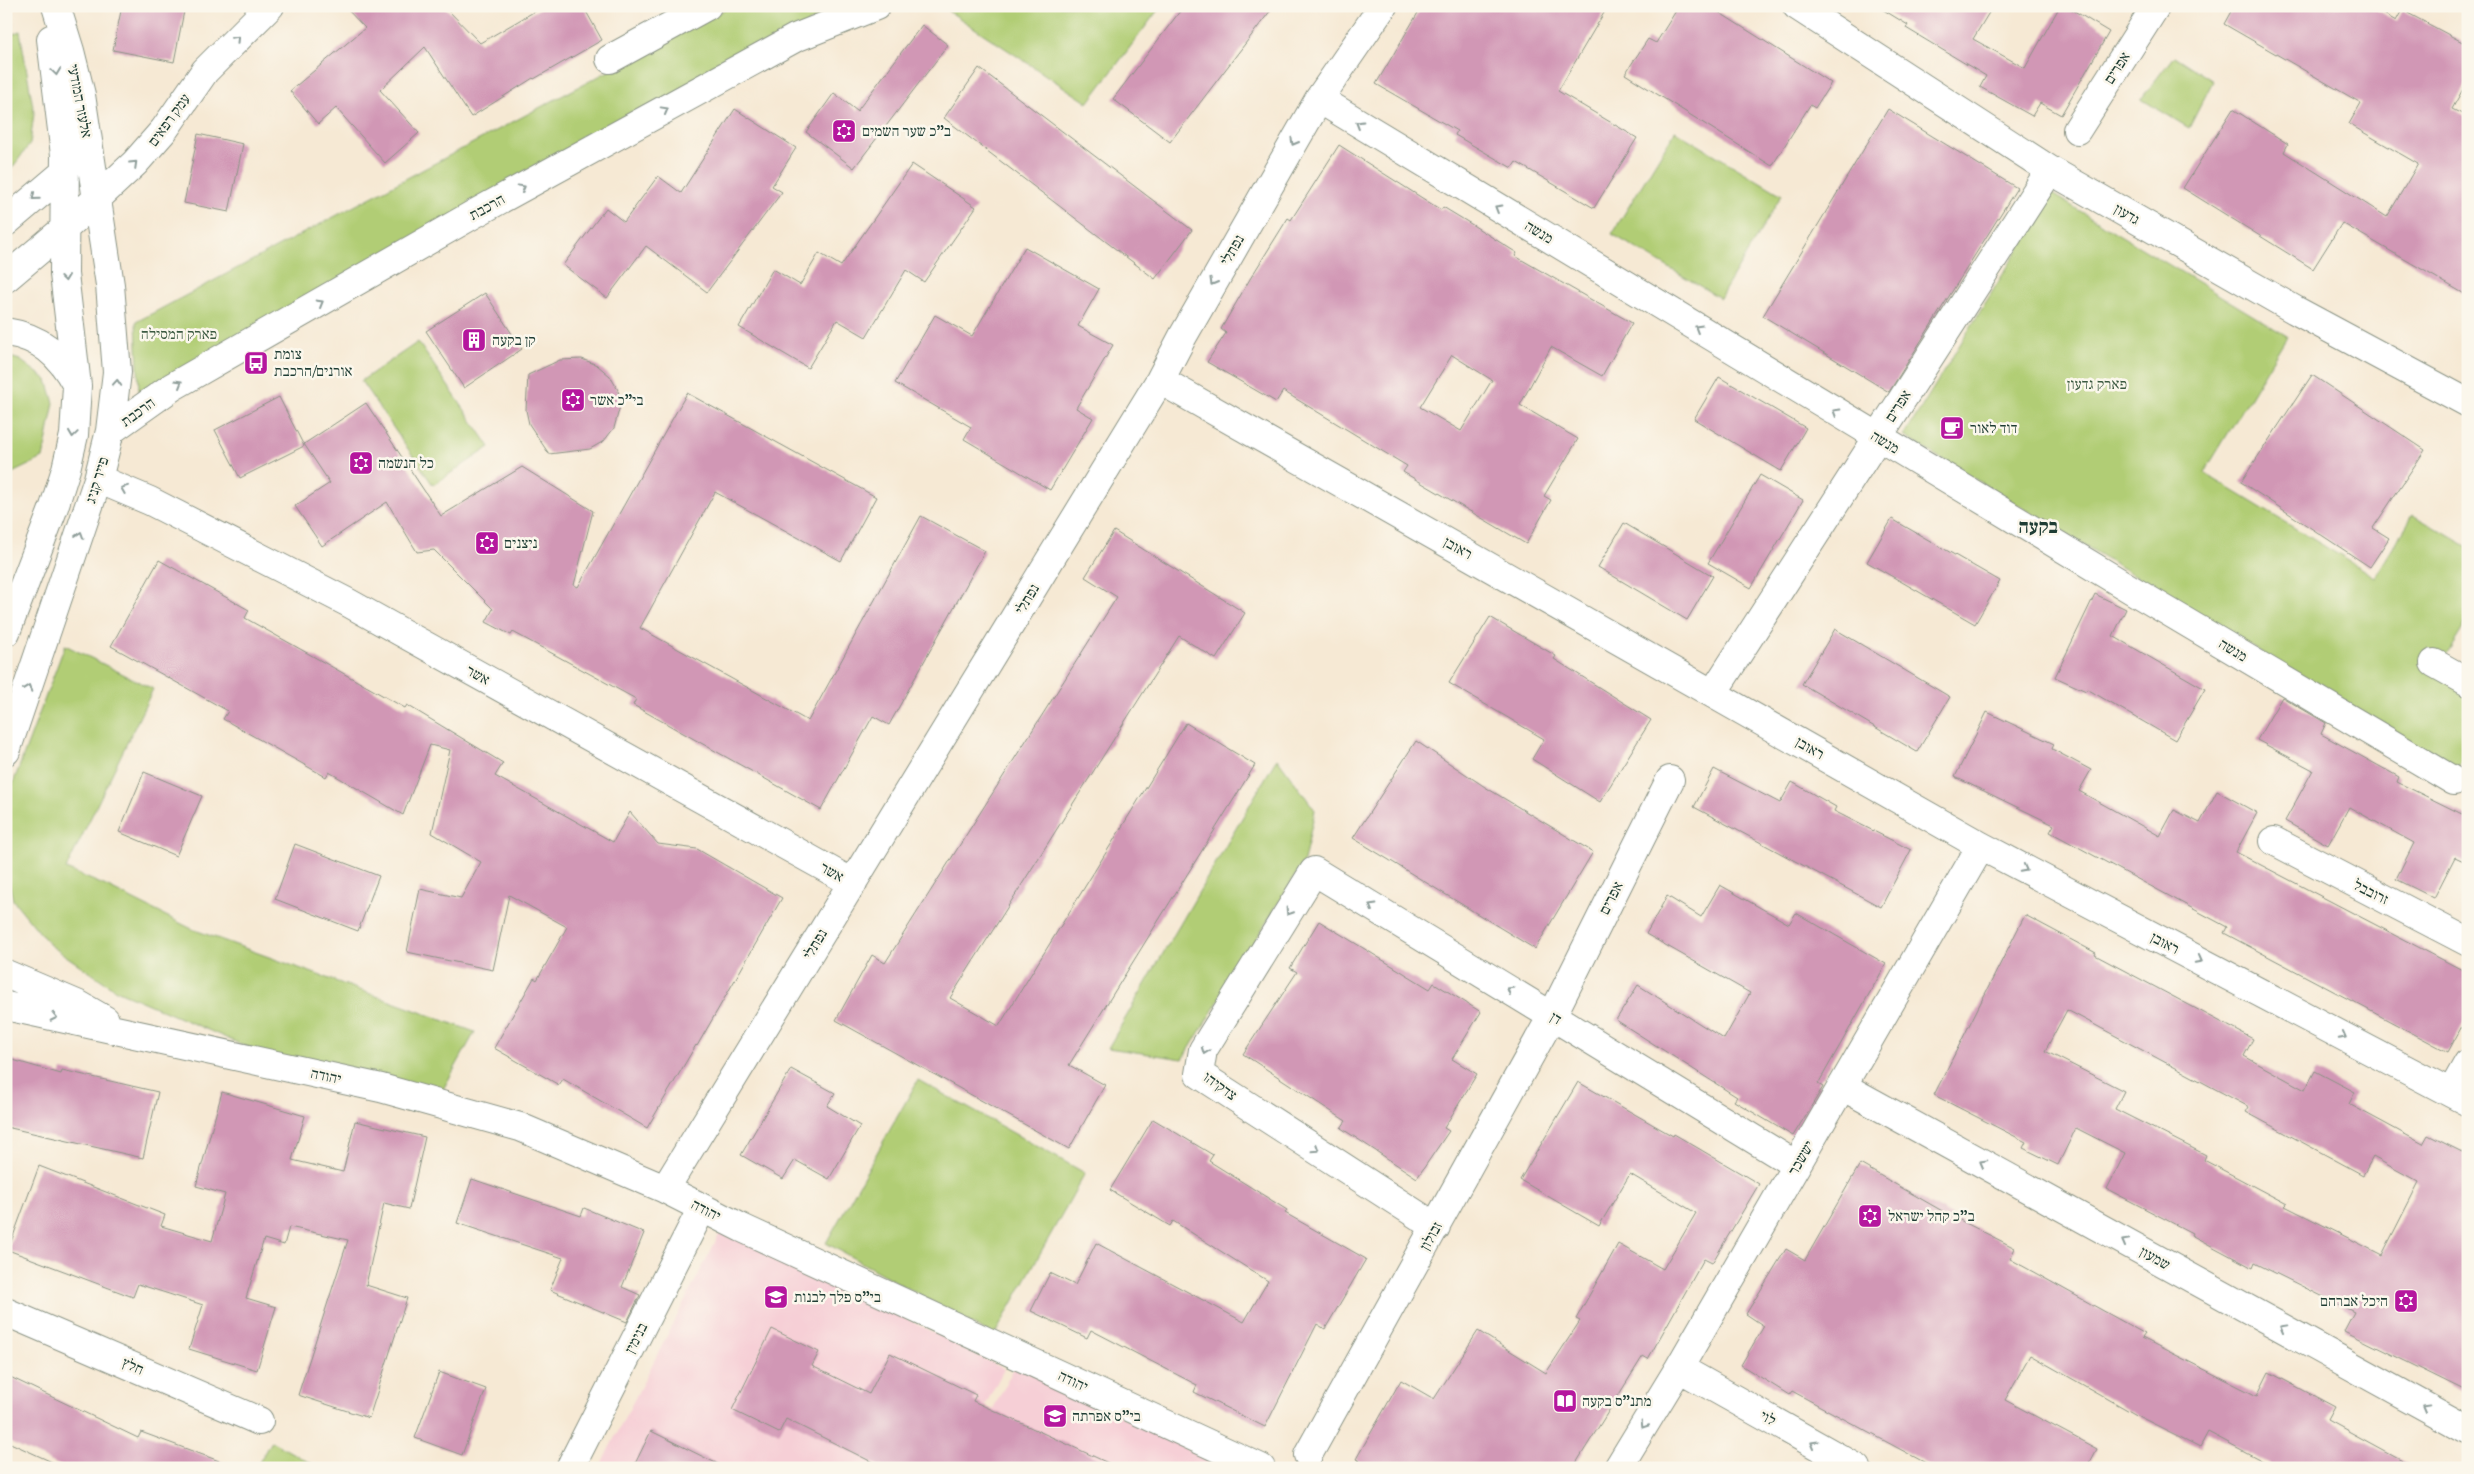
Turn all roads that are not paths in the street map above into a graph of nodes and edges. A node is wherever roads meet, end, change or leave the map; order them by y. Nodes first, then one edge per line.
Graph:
1 (47, 6) edge
2 (56, 6) edge
3 (270, 6) edge
4 (707, 6) edge
5 (876, 6) edge
6 (1384, 6) edge
7 (1797, 6) edge
8 (2156, 6) edge
9 (610, 59) dead end
10 (1319, 99) junction
11 (2077, 130) dead end
12 (2050, 170) junction
13 (64, 172) junction
14 (98, 197) junction
15 (6, 222) edge
16 (63, 230) junction
17 (6, 278) edge
18 (6, 332) edge
19 (1160, 380) junction
20 (77, 386) junction
21 (2468, 403) edge
22 (110, 432) junction
23 (1878, 437) junction
24 (98, 479) junction
25 (6, 632) edge
26 (2434, 663) dead end
27 (2468, 682) edge
28 (1713, 693) junction
29 (6, 751) edge
30 (1670, 780) dead end
31 (2454, 781) dead end
32 (2274, 841) dead end
33 (1981, 846) junction
34 (1314, 871) joint
35 (853, 883) junction
36 (2468, 942) edge
37 (12, 972) edge
38 (6, 1006) edge
39 (1552, 1016) junction
40 (124, 1031) junction
41 (2468, 1063) edge
42 (1842, 1086) junction
43 (2460, 1098) edge
44 (1796, 1165) junction
45 (665, 1189) junction
46 (702, 1208) junction
47 (1436, 1227) junction
48 (6, 1312) edge
49 (1679, 1368) junction
50 (258, 1420) dead end
51 (2468, 1430) edge
52 (1308, 1455) dead end
53 (570, 1468) edge
54 (1261, 1468) edge
55 (1618, 1468) edge
56 (1857, 1468) edge

1 -> 13 street, אלעזר המודעי
2 - 14 street, אלעזר המודעי
14 -> 3 street, עמק רפאים
4 - 9 street
22 -> 5 street, הרכבת
6 - 10 street, נפתלי
7 - 12 street, גדעון
8 - 11 street, אפרים
10 -> 19 street, נפתלי
23 -> 10 street, מנשה
12 - 21 street, גדעון
12 - 23 street, אפרים
13 - 14 street
13 -> 15 street
13 - 16 street
14 - 16 street, עמק רפאים
22 -> 14 street, פייר קניג
16 - 17 street, עמק רפאים
16 -> 20 street
18 - 20 street
19 - 28 street, ראובן
19 - 35 street, נפתלי
20 -> 25 street
22 - 24 street, פייר קניג
23 - 28 street, אפרים
23 - 31 street, מנשה
29 -> 24 street, פייר קניג
35 -> 24 street, אשר
26 - 27 street
28 - 33 street, ראובן
30 - 39 street, אפרים
32 - 36 street, זרובבל
33 - 42 street, יששכר
33 -> 43 street, ראובן
39 -> 34 street, דן
34 -> 47 street, צדקיהו
35 - 45 street, נפתלי
37 - 40 street, יהודה
38 -> 40 street, יהודה
39 - 44 street, דן
39 - 47 street, זבולון
40 - 45 street, יהודה
41 - 43 street
42 - 44 street, יששכר
51 -> 42 street, שמעון
44 - 49 street, יששכר
45 - 46 street, יהודה
46 - 53 street, בנימין
46 - 54 street, יהודה
47 - 52 street, זבולון
48 - 50 street, חלץ
49 -> 55 street, יששכר
56 -> 49 street, לוי

